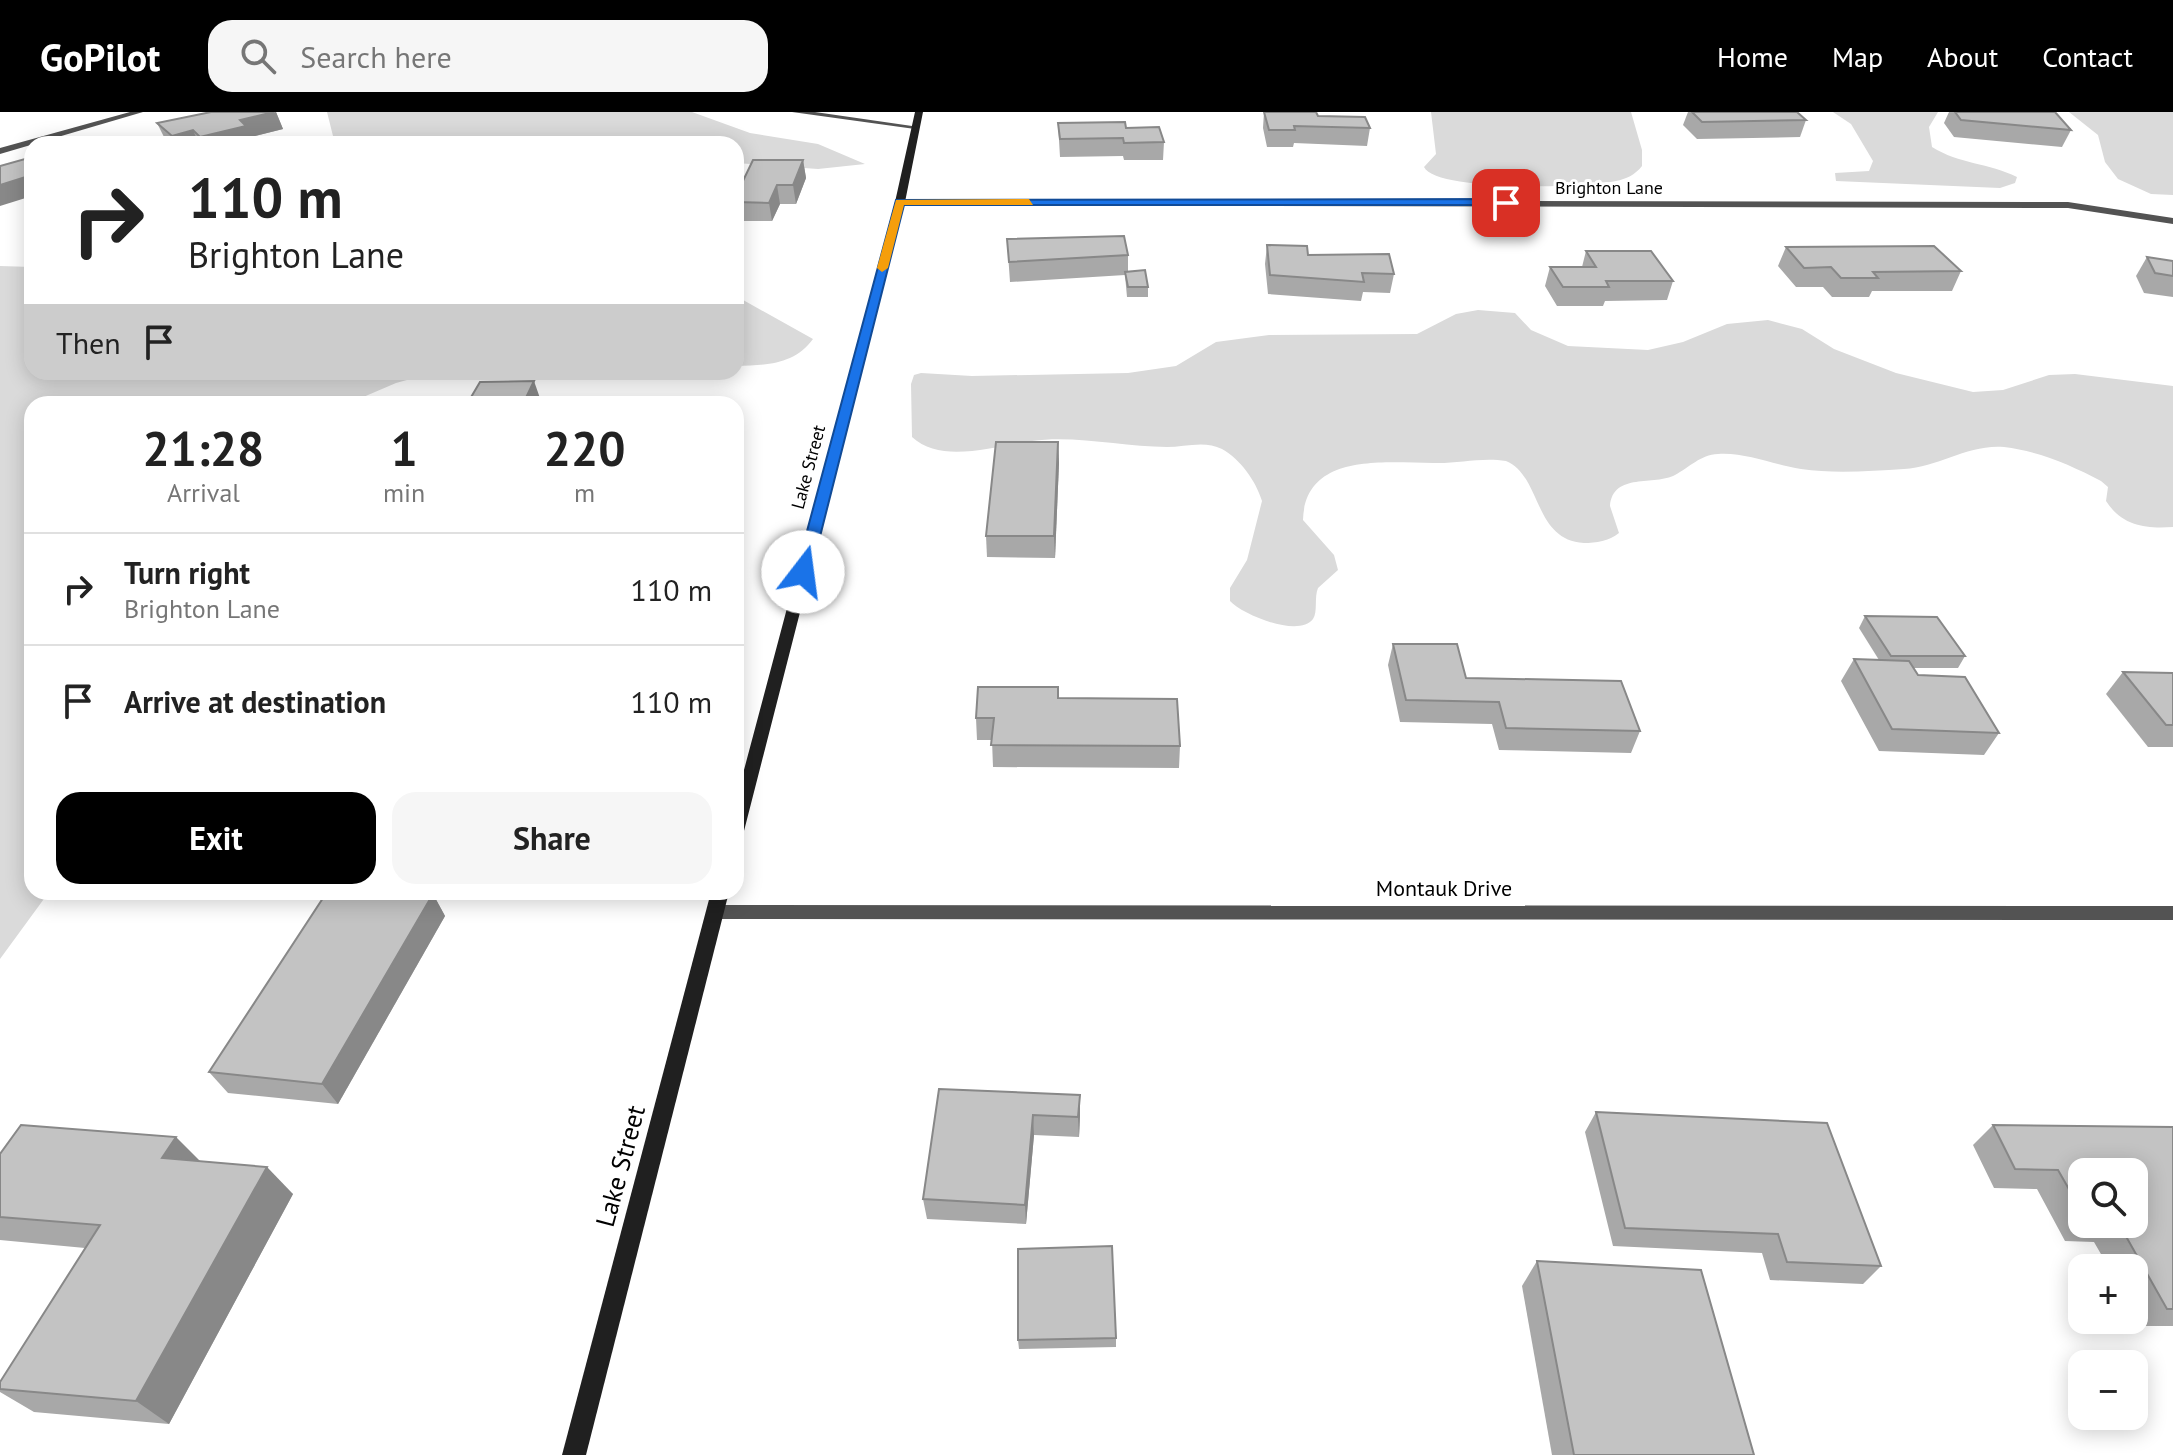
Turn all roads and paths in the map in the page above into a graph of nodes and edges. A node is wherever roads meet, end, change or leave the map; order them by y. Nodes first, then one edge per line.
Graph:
1 (139, 112) edge
2 (796, 112) edge
3 (919, 112) edge
4 (915, 127) junction
5 (53, 136) edge
6 (24, 144) edge
7 (0, 151) edge
8 (900, 202) junction
9 (2173, 221) edge
10 (744, 800) edge
11 (718, 902) edge
12 (2173, 913) edge
13 (574, 1455) edge

1 - 5 street
2 - 4 street
3 - 4 street, Lake Street
4 - 8 street, Lake Street
6 - 7 street
8 - 9 street, Brighton Lane
8 - 10 street, Lake Street
11 - 12 street, Montauk Drive
11 - 13 street, Lake Street

